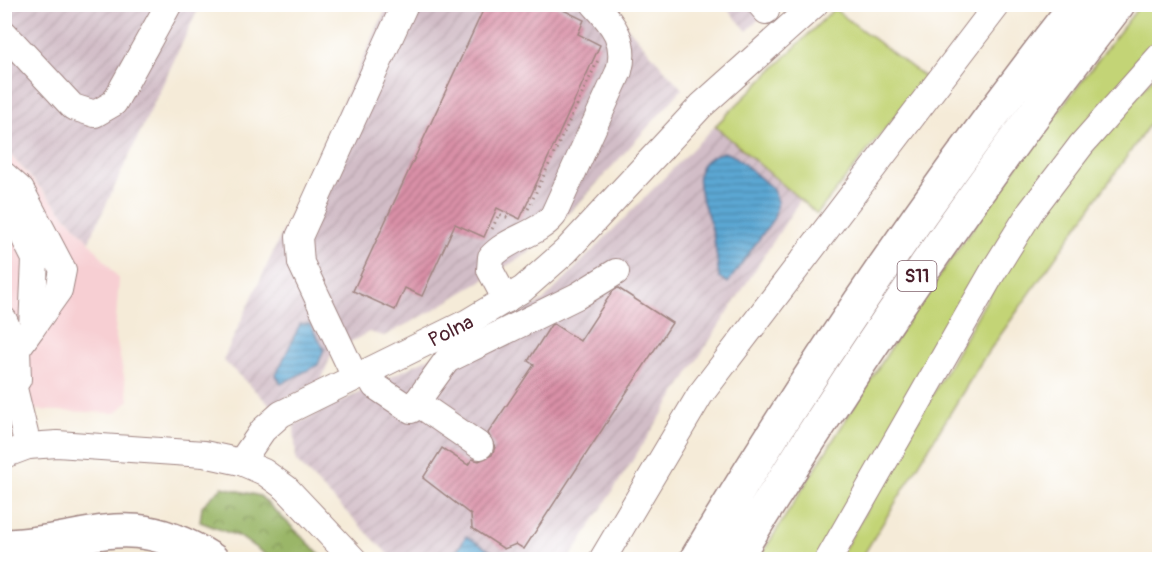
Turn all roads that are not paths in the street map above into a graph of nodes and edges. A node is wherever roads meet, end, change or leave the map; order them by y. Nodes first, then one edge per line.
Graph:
1 (169, 4) edge
2 (405, 4) edge
3 (594, 4) edge
4 (815, 4) edge
5 (998, 4) edge
6 (1077, 4) edge
7 (1118, 4) edge
8 (4, 33) edge
9 (1160, 56) edge
10 (4, 175) edge
11 (4, 197) edge
12 (616, 272) dead end
13 (506, 300) junction
14 (4, 320) edge
15 (32, 328) junction
16 (16, 349) junction
17 (361, 374) junction
18 (9, 384) edge
19 (416, 402) junction
20 (28, 446) junction
21 (480, 446) dead end
22 (4, 455) edge
23 (241, 462) junction
24 (4, 546) edge
25 (60, 560) edge
26 (165, 560) edge
27 (212, 560) edge
28 (354, 560) edge
29 (602, 560) edge
30 (696, 560) edge
31 (734, 560) edge
32 (828, 560) edge

1 - 8 street
2 - 17 street
3 - 13 street
4 - 13 street, Polna
5 - 29 street
6 - 30 highway, S11
7 - 31 highway, S11
9 - 32 street
10 - 15 street
11 - 15 street
12 - 19 street
13 - 17 street, Polna
14 - 16 street
15 - 16 street
16 - 18 street
17 - 19 street
17 - 23 street, Polna
18 - 20 street
19 - 21 street
20 - 22 street
20 - 23 street
23 - 28 street
24 - 27 highway
25 - 26 highway

